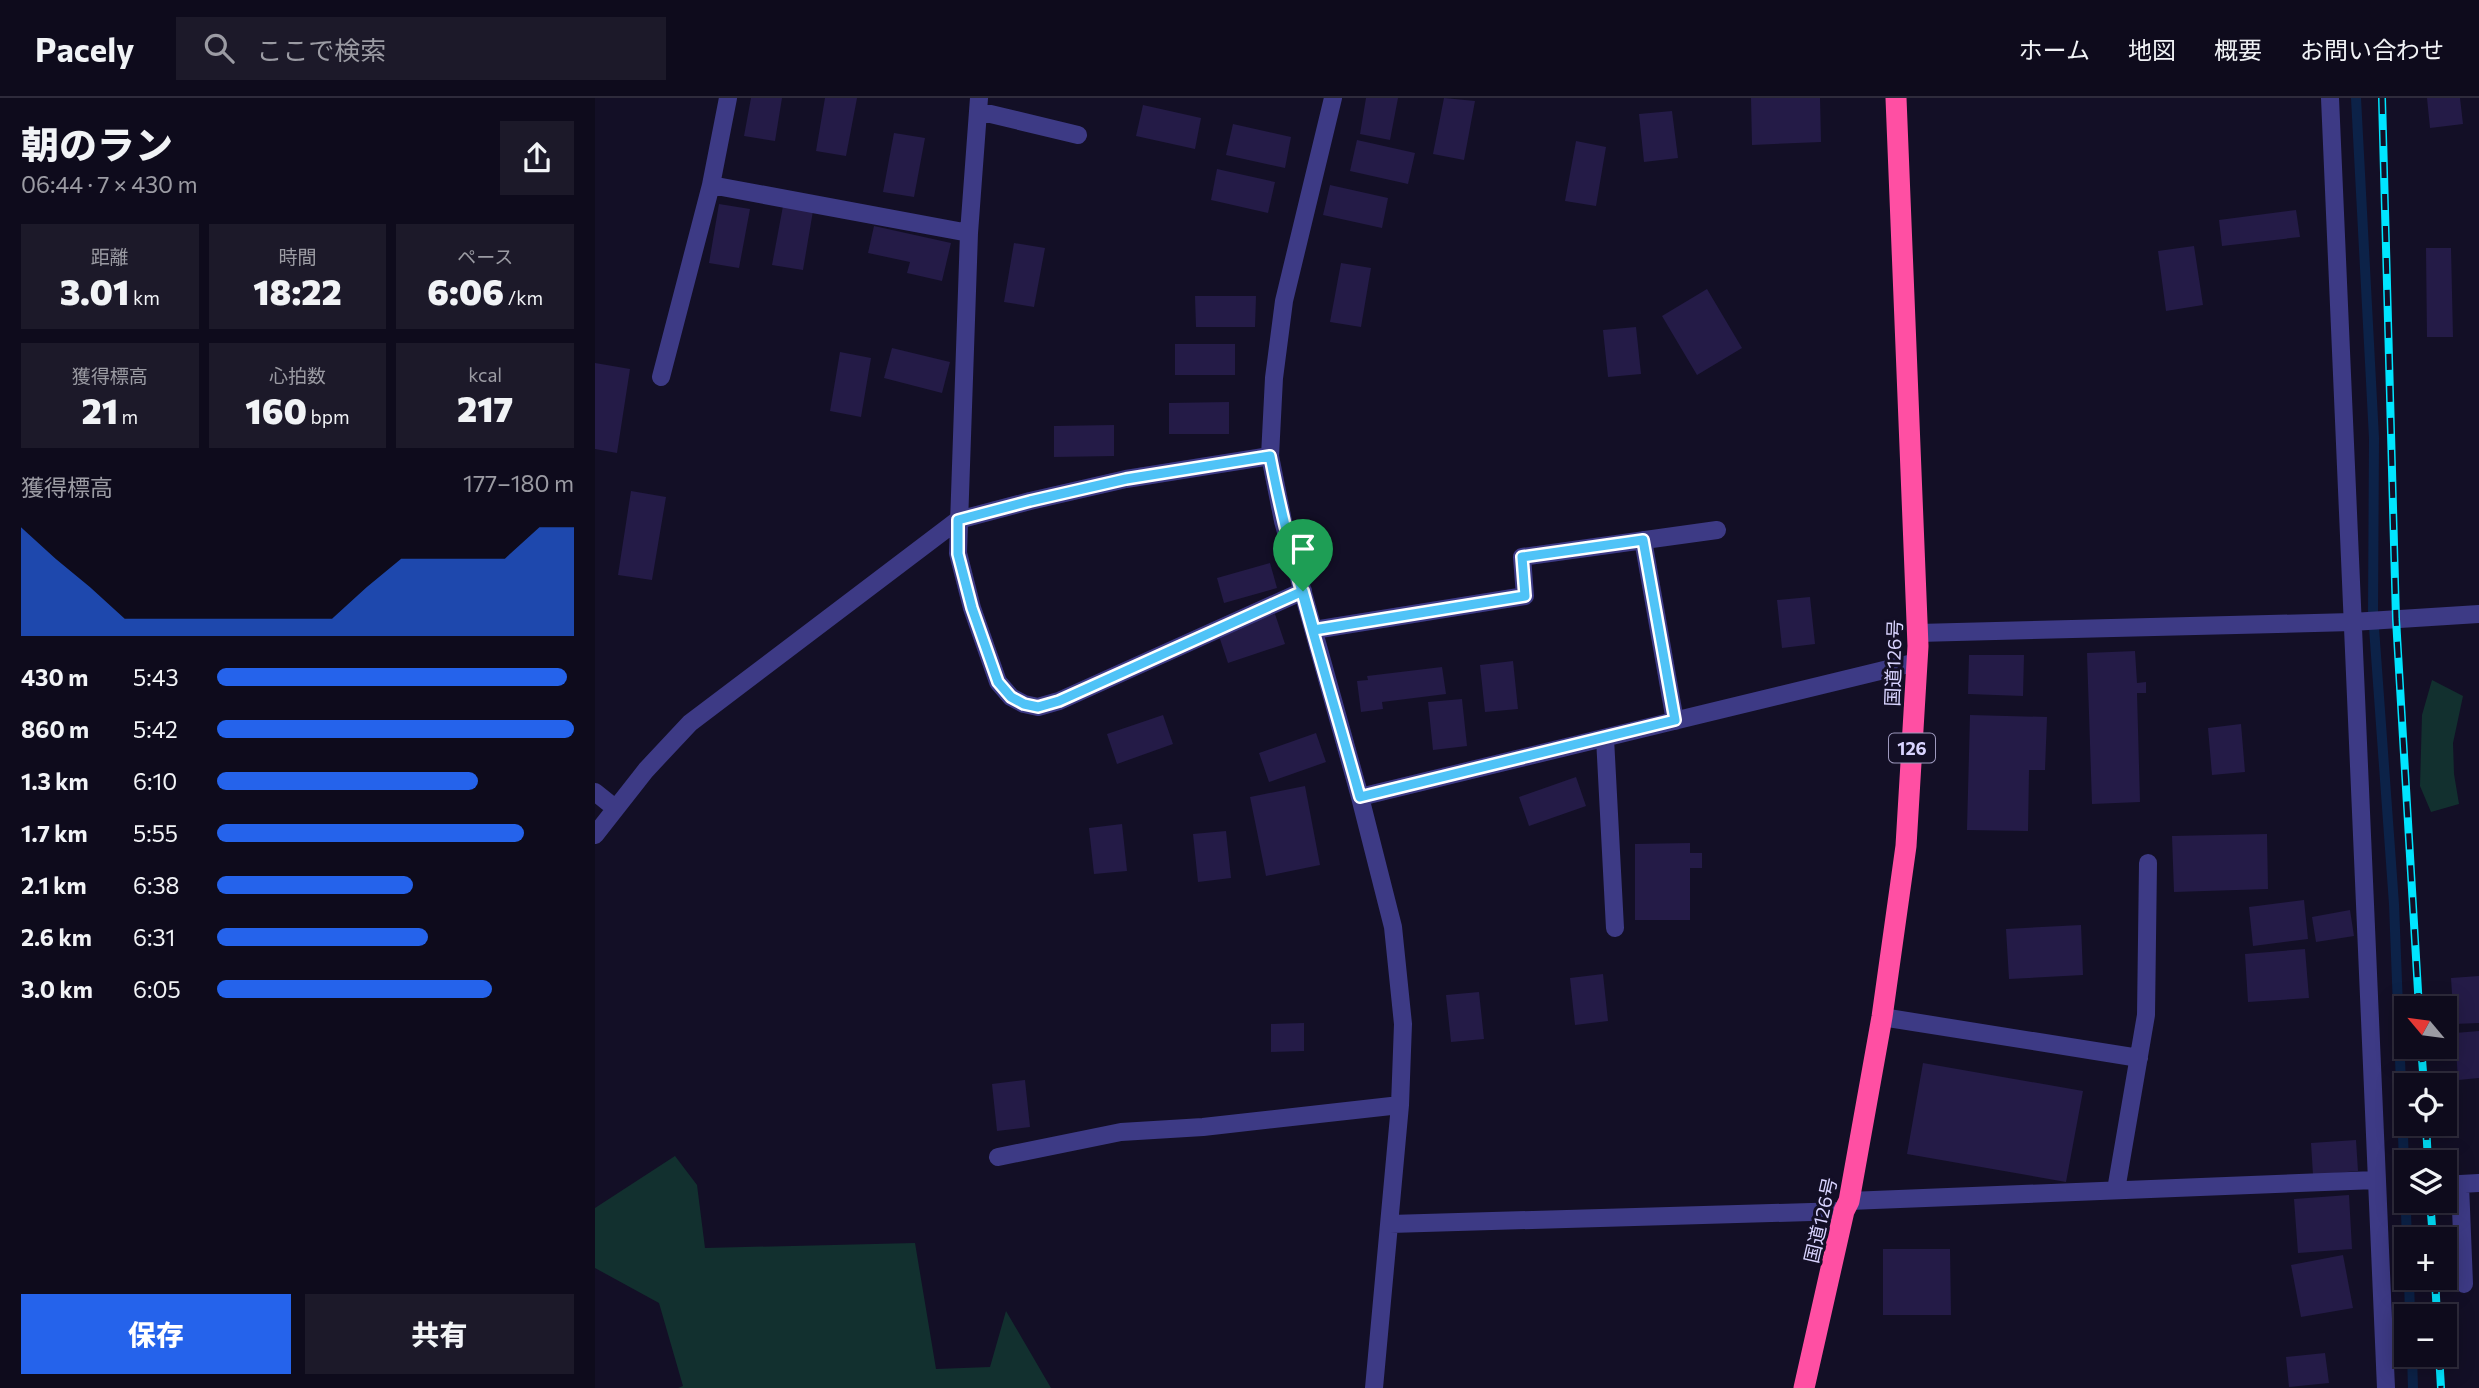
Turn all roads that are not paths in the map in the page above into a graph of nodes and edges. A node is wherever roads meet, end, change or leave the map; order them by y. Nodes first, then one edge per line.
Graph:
1 (728, 98) edge
2 (1333, 98) edge
3 (1896, 98) edge
4 (2330, 98) edge
5 (978, 104) edge
6 (1078, 135) dead end
7 (711, 185) junction
8 (969, 233) junction
9 (661, 377) dead end
10 (1270, 456) junction
11 (958, 520) junction
12 (1717, 530) dead end
13 (1643, 540) junction
14 (1303, 591) junction
15 (2479, 614) edge
16 (2355, 622) junction
17 (1314, 630) junction
18 (1918, 634) junction
19 (1917, 662) junction
20 (1675, 720) junction
21 (1605, 738) junction
22 (595, 792) edge
23 (1360, 797) junction
24 (615, 808) junction
25 (595, 835) edge
26 (2148, 863) dead end
27 (1615, 928) dead end
28 (1882, 1017) junction
29 (2139, 1058) junction
30 (1400, 1105) junction
31 (998, 1157) dead end
32 (2377, 1180) junction
33 (2479, 1183) edge
34 (2116, 1190) junction
35 (1847, 1206) junction
36 (1389, 1224) junction
37 (2464, 1284) dead end
38 (1374, 1388) edge
39 (1804, 1388) edge
40 (2386, 1388) edge

1 - 7 street
2 - 10 street
3 - 18 highway, 国道126号 / 126
4 - 16 street
5 - 6 street
5 - 8 street
7 - 8 street
7 - 9 street
8 - 11 street
10 - 11 street
10 - 14 street
11 - 14 street
11 - 24 street
12 - 13 street
13 - 17 street
13 - 20 street
14 - 17 street
15 - 16 street
16 - 18 street
16 - 32 street
17 - 23 street
18 - 19 highway, 国道126号 / 126
19 - 20 street
19 - 28 highway, 国道126号 / 126
20 - 21 street
21 - 23 street
21 - 27 street
22 - 24 street
23 - 30 street
24 - 25 street
26 - 29 street
28 - 29 street
28 - 35 highway, 国道126号 / 126
29 - 34 street
30 - 31 street
30 - 36 street
32 - 34 street
32 - 40 street
33 - 37 street
34 - 35 street
35 - 36 street
35 - 39 highway, 国道126号 / 126
36 - 38 street

